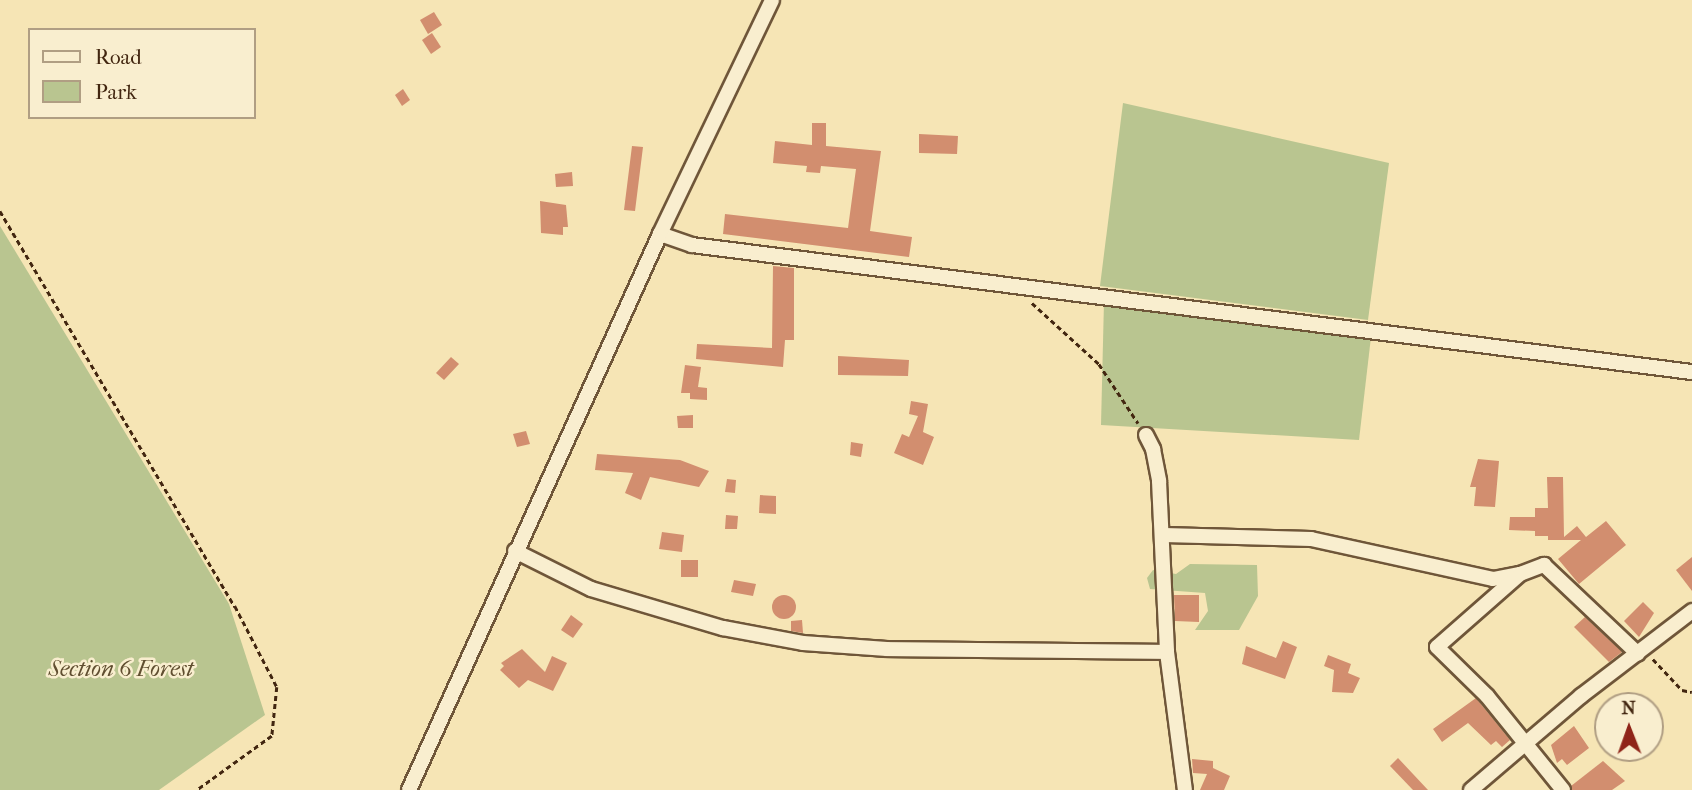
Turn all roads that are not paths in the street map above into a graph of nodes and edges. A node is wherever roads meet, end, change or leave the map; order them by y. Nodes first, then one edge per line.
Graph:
1 (772, 0) edge
2 (660, 234) junction
3 (1692, 372) edge
4 (1146, 435) road end
5 (1164, 535) junction
6 (515, 551) junction
7 (1520, 574) junction
8 (1692, 611) edge
9 (1641, 651) junction
10 (1167, 652) junction
11 (1527, 742) junction
12 (409, 790) edge
13 (1185, 790) edge
14 (1471, 790) edge
15 (1563, 790) edge

1 - 2 street
2 - 3 street
2 - 6 street
4 - 5 street
5 - 7 street
5 - 10 street
6 - 10 street
6 - 12 street
7 - 9 street
7 - 11 street
8 - 9 street
9 - 11 street
10 - 13 street
11 - 14 street
11 - 15 street

